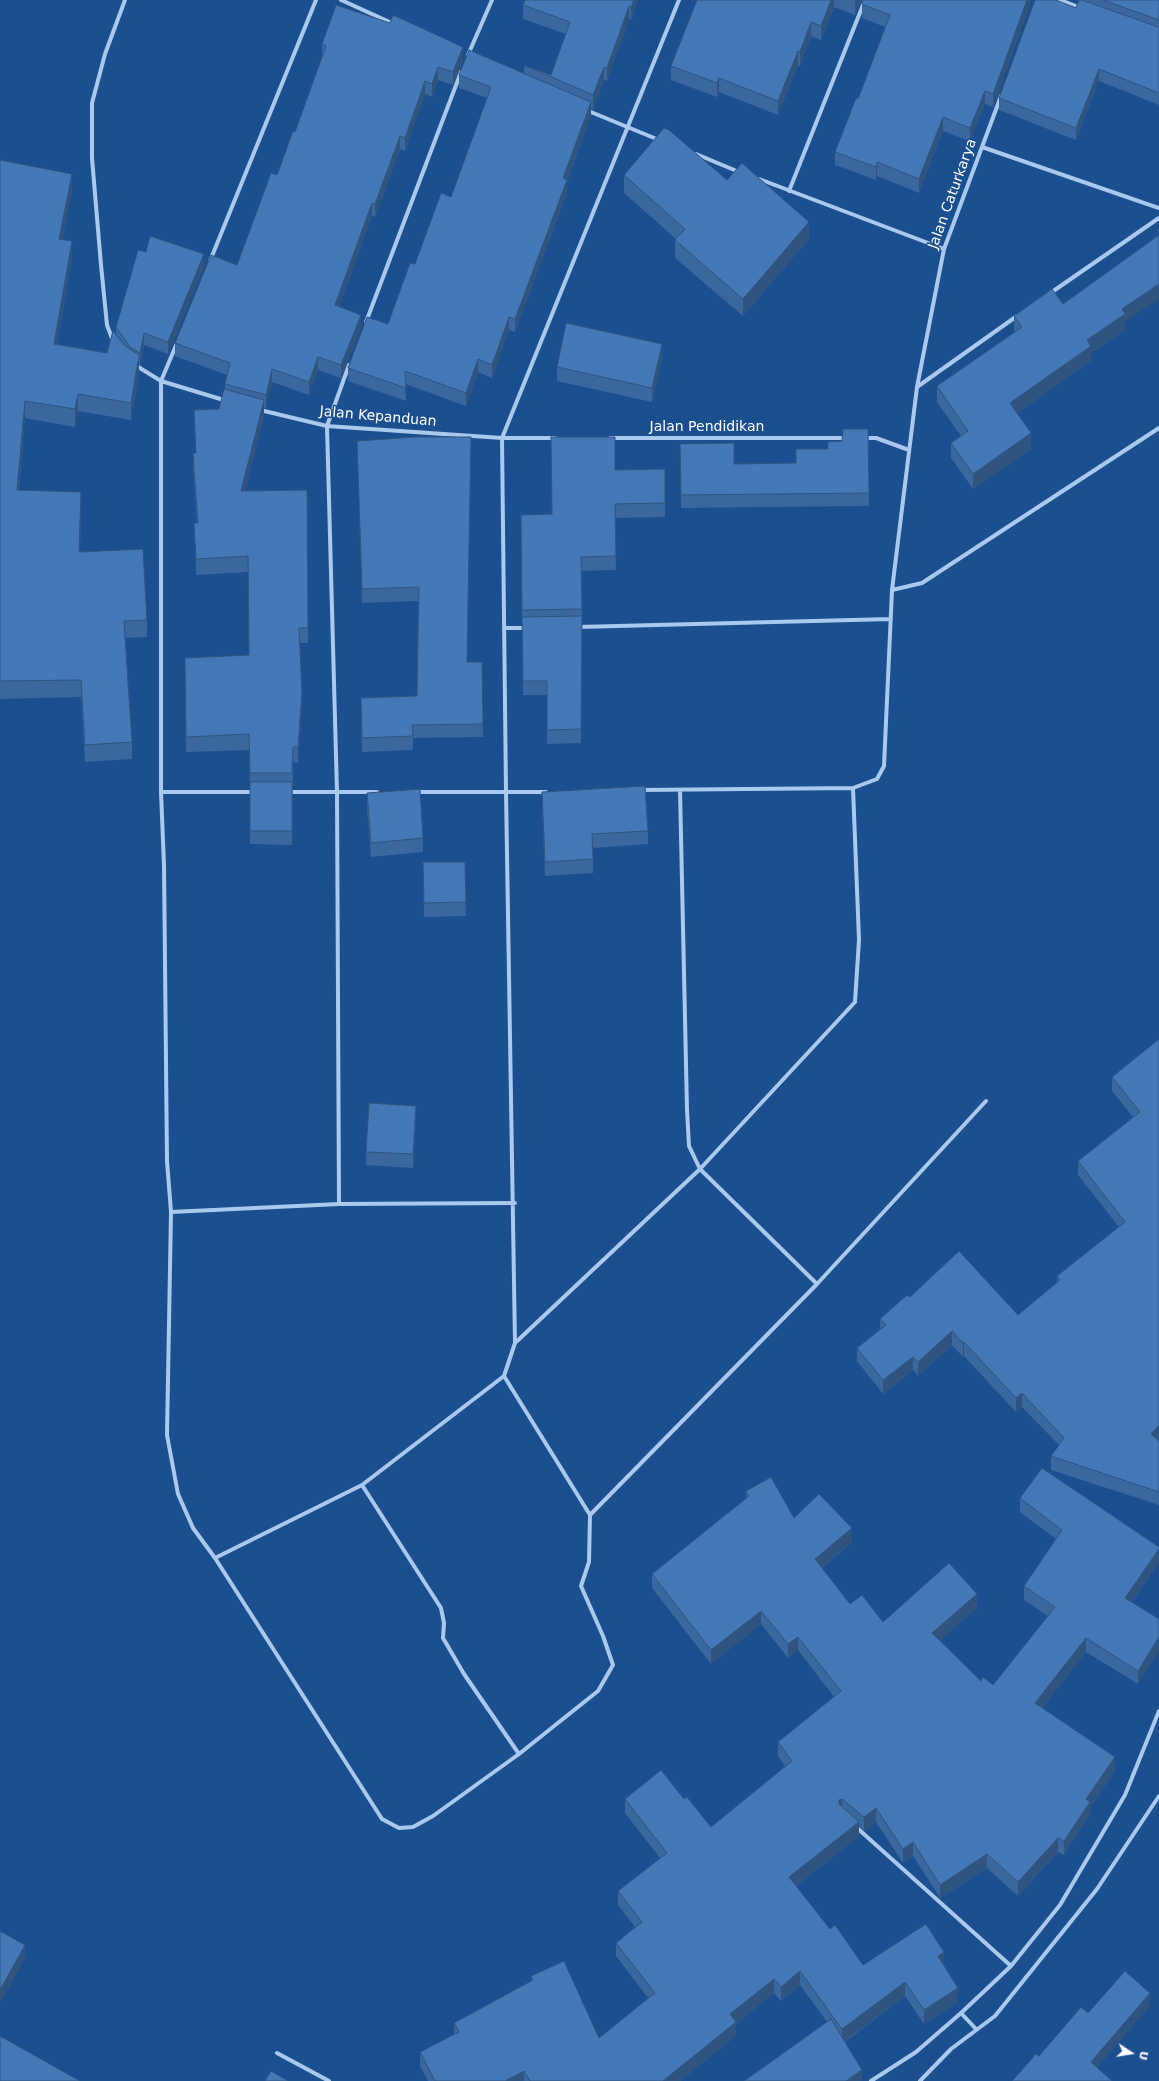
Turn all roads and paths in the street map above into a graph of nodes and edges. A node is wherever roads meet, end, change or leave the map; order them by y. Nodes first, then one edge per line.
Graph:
1 (124, 0) edge
2 (316, 0) edge
3 (341, 0) edge
4 (492, 0) edge
5 (678, 0) edge
6 (865, 0) edge
7 (1060, 0) edge
8 (1088, 10) edge
9 (397, 26) edge
10 (460, 55) edge
11 (467, 58) junction
12 (474, 61) edge
13 (464, 65) edge
14 (1004, 88) edge
15 (583, 108) edge
16 (627, 127) junction
17 (664, 142) edge
18 (982, 147) junction
19 (693, 153) edge
20 (745, 174) edge
21 (752, 177) edge
22 (789, 191) junction
23 (1159, 208) edge
24 (1159, 218) edge
25 (944, 249) junction
26 (209, 264) edge
27 (1046, 296) edge
28 (1020, 314) edge
29 (363, 328) edge
30 (179, 337) edge
31 (114, 344) edge
32 (352, 358) edge
33 (128, 361) edge
34 (161, 381) junction
35 (917, 387) junction
36 (230, 403) edge
37 (252, 409) edge
38 (327, 426) junction
39 (1159, 428) edge
40 (502, 438) junction
41 (557, 438) edge
42 (605, 438) edge
43 (852, 438) edge
44 (860, 438) edge
45 (909, 450) junction
46 (892, 590) junction
47 (891, 619) junction
48 (575, 627) edge
49 (504, 628) junction
50 (536, 628) edge
51 (853, 788) junction
52 (633, 790) edge
53 (680, 790) junction
54 (161, 792) junction
55 (260, 792) edge
56 (283, 792) edge
57 (337, 792) junction
58 (383, 792) edge
59 (414, 792) edge
60 (506, 792) junction
61 (554, 792) edge
62 (986, 1101) dead end
63 (700, 1169) junction
64 (514, 1203) junction
65 (339, 1204) junction
66 (171, 1212) junction
67 (817, 1284) junction
68 (515, 1343) junction
69 (504, 1376) junction
70 (362, 1485) junction
71 (590, 1515) junction
72 (215, 1558) junction
73 (1159, 1711) edge
74 (519, 1754) junction
75 (1159, 1796) edge
76 (854, 1826) edge
77 (1011, 1966) junction
78 (961, 2013) junction
79 (976, 2029) junction
80 (277, 2053) dead end
81 (329, 2081) edge
82 (871, 2081) edge
83 (920, 2081) edge

1 - 31 street
2 - 26 street
3 - 9 street
4 - 11 street
5 - 16 street
6 - 22 street
7 - 8 street
10 - 11 street
11 - 12 street
13 - 29 street
14 - 18 street, Jalan Caturkarya
15 - 16 street
16 - 17 street
16 - 40 street
18 - 23 street
18 - 25 street, Jalan Caturkarya
19 - 20 street
21 - 22 street
22 - 25 street
24 - 27 street
25 - 35 street, Jalan Caturkarya
28 - 35 street
30 - 34 street
32 - 38 street
33 - 34 street
34 - 36 street
34 - 54 street
35 - 45 street, Jalan Caturkarya
37 - 38 street, Jalan Kepanduan
38 - 40 street, Jalan Kepanduan
38 - 57 street
39 - 46 street
40 - 41 street
40 - 49 street
42 - 43 street, Jalan Pendidikan
44 - 45 street
45 - 46 street, Jalan Caturkarya
46 - 47 street, Jalan Caturkarya
47 - 48 street
47 - 51 street, Jalan Caturkarya
49 - 50 street
49 - 60 street
51 - 53 street, Jalan Caturkarya
51 - 63 street
52 - 53 street, Jalan Caturkarya
53 - 63 street
54 - 55 street
54 - 66 street
56 - 57 street
57 - 58 street
57 - 65 street
59 - 60 street
60 - 61 street
60 - 64 street
62 - 67 street
63 - 67 street
63 - 68 street
64 - 65 street
64 - 68 street
65 - 66 street
66 - 72 street
67 - 71 street
68 - 69 street
69 - 70 street
69 - 71 street
70 - 72 street
70 - 74 street
71 - 74 street
72 - 74 street
73 - 77 street
75 - 79 street
76 - 77 street
77 - 78 street
78 - 79 street
78 - 82 street
79 - 83 street
80 - 81 street

